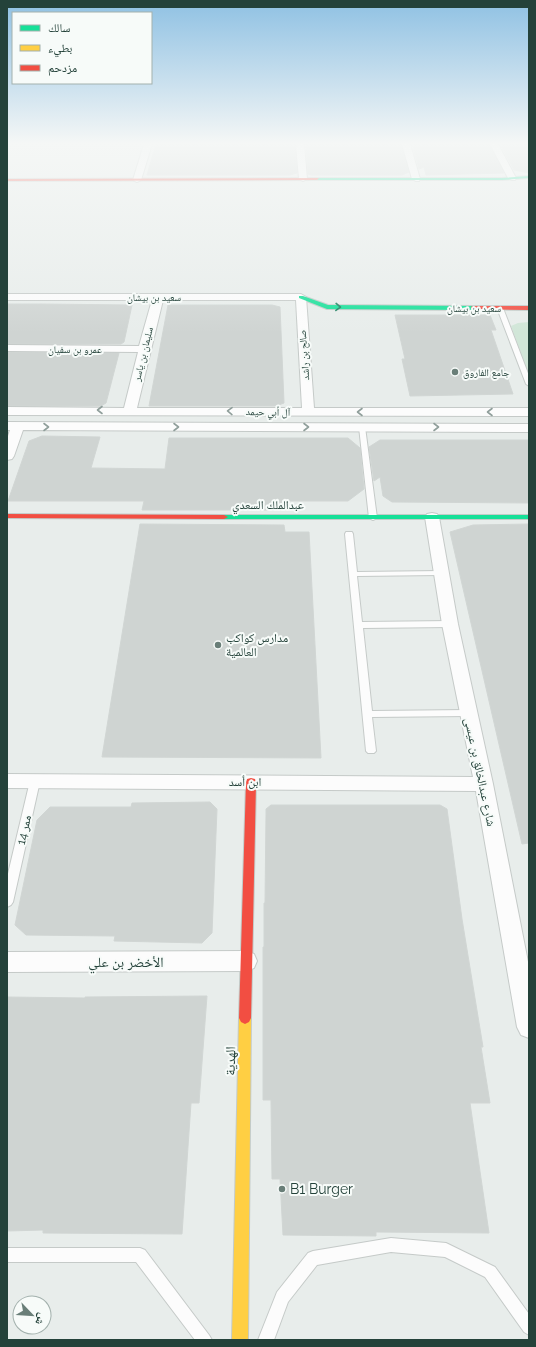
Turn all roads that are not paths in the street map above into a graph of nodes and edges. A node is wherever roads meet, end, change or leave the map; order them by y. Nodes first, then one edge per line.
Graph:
1 (7, 297) edge
2 (300, 297) junction
3 (324, 297) dead end
4 (158, 298) junction
5 (500, 308) junction
6 (529, 308) edge
7 (7, 348) edge
8 (144, 349) junction
9 (529, 384) edge
10 (130, 410) junction
11 (7, 411) edge
12 (308, 412) junction
13 (529, 412) edge
14 (12, 426) edge
15 (362, 427) junction
16 (529, 428) edge
17 (7, 456) edge
18 (7, 516) edge
19 (432, 517) junction
20 (529, 517) edge
21 (373, 518) junction
22 (349, 534) dead end
23 (441, 573) junction
24 (353, 574) junction
25 (450, 624) junction
26 (358, 625) junction
27 (468, 713) junction
28 (368, 714) junction
29 (372, 752) dead end
30 (7, 781) edge
31 (35, 781) junction
32 (251, 782) junction
33 (484, 784) junction
34 (7, 902) edge
35 (522, 947) edge
36 (246, 961) junction
37 (7, 962) edge
38 (529, 1027) edge
39 (7, 1255) edge
40 (529, 1327) edge
41 (204, 1340) edge
42 (240, 1340) edge
43 (266, 1340) edge

1 - 4 street, سعيد بن بيشان
2 - 3 street, سعيد بن بيشان
2 - 4 street, سعيد بن بيشان
2 -> 5 street, سعيد بن بيشان
2 - 12 street, صالح بن راشد
4 - 8 street, سليمان بن ياسر
5 - 6 street, سعيد بن بيشان
5 - 9 lane
7 - 8 street, عمرو بن سفيان
8 - 10 street, سليمان بن ياسر
10 -> 11 street, آل أبي حيمد
12 -> 10 street, آل أبي حيمد
13 -> 12 street, آل أبي حيمد
14 -> 15 street, آل أبي حيمد
14 - 17 street
15 -> 16 street, آل أبي حيمد
15 - 21 lane
18 - 21 street, عبدالملك السعدي
19 - 20 street, عبدالملك السعدي
19 - 21 street, عبدالملك السعدي
19 - 23 street, شارع عبدالخالق بن عيسى
22 - 24 lane
23 - 24 lane
23 - 25 street, شارع عبدالخالق بن عيسى
24 - 26 lane
25 - 26 lane
25 - 27 street, شارع عبدالخالق بن عيسى
26 - 28 lane
27 - 28 lane
27 - 33 street, شارع عبدالخالق بن عيسى
28 - 29 lane
30 - 31 street, ابن أسد
31 - 32 street, ابن أسد
31 - 34 lane, ممر 14
32 - 33 street, ابن أسد
32 - 36 street, الهدية
33 - 35 street, شارع عبدالخالق بن عيسى
35 - 38 street, شارع عبدالخالق بن عيسى
36 - 37 street, الأخضر بن علي
36 - 42 street, الهدية
39 - 41 lane
40 - 43 lane

